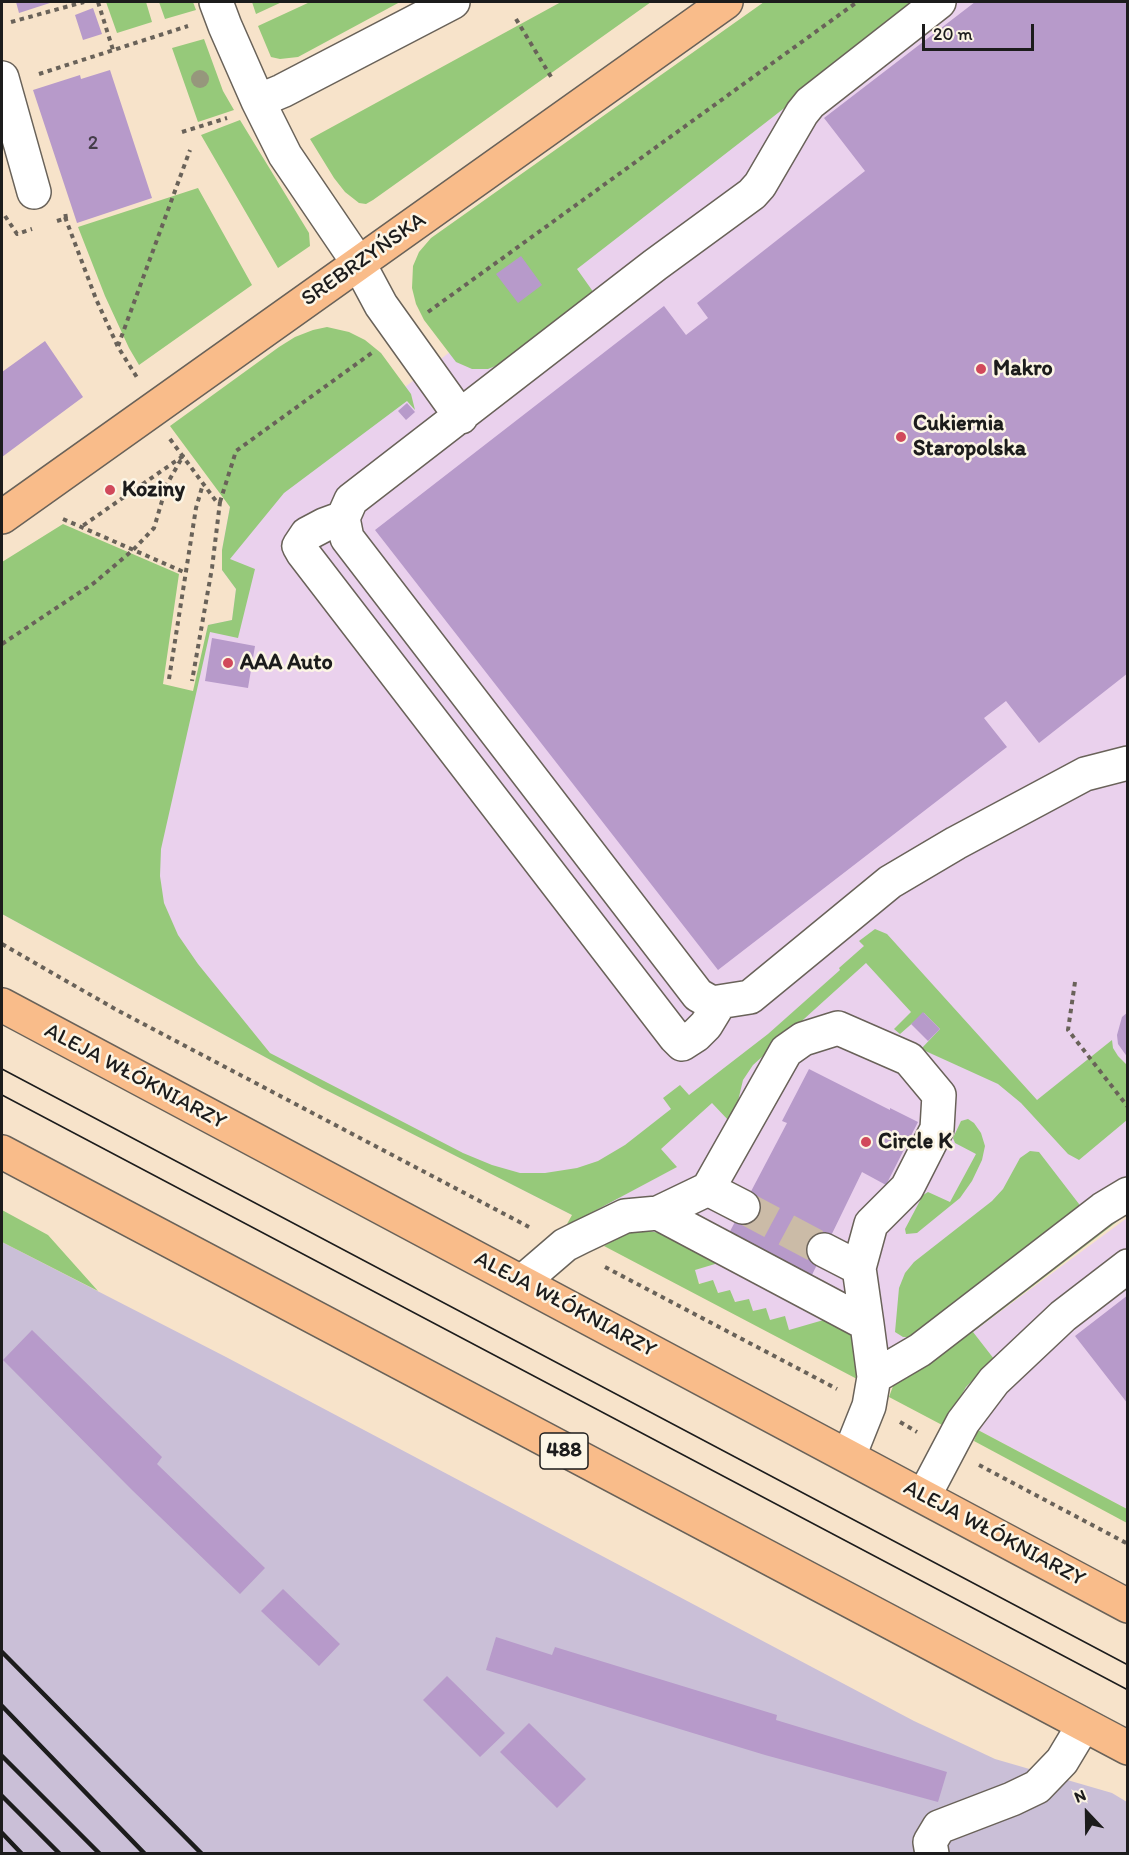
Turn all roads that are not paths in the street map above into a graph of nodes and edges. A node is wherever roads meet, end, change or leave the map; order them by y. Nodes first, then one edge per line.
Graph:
1 (453, 2) edge
2 (726, 2) edge
3 (939, 2) edge
4 (221, 14) edge
5 (2, 78) edge
6 (259, 104) junction
7 (34, 192) road end
8 (359, 264) junction
9 (461, 417) junction
10 (2, 517) edge
11 (343, 518) junction
12 (1128, 764) edge
13 (720, 1002) junction
14 (2, 1005) edge
15 (2, 1152) edge
16 (708, 1190) junction
17 (1128, 1194) edge
18 (742, 1207) tunnel mouth
19 (658, 1213) junction
20 (824, 1251) tunnel mouth
21 (1128, 1266) edge
22 (859, 1268) junction
23 (522, 1282) junction
24 (867, 1324) junction
25 (874, 1377) junction
26 (849, 1456) junction
27 (924, 1496) junction
28 (1128, 1606) edge
29 (1083, 1726) junction
30 (1128, 1748) edge
31 (932, 1854) edge

1 - 6 street
2 - 8 main road, SREBRZYŃSKA
3 - 9 street
4 - 6 street
5 - 7 street
6 - 8 street
8 - 9 street
8 - 10 main road, SREBRZYŃSKA
9 - 11 street
11 - 13 street
11 - 13 street
12 - 13 street
14 - 23 main road, ALEJA WŁÓKNIARZY
15 - 29 main road, 488
16 - 18 street
16 - 19 street
16 - 22 street
17 - 25 street
19 - 23 street
19 - 24 street
20 - 22 street
21 - 27 street
22 - 24 street
23 - 26 main road, ALEJA WŁÓKNIARZY
24 - 25 street
25 - 26 street
26 - 27 main road, ALEJA WŁÓKNIARZY
27 - 28 main road, ALEJA WŁÓKNIARZY
29 - 30 main road, 488
29 - 31 street

